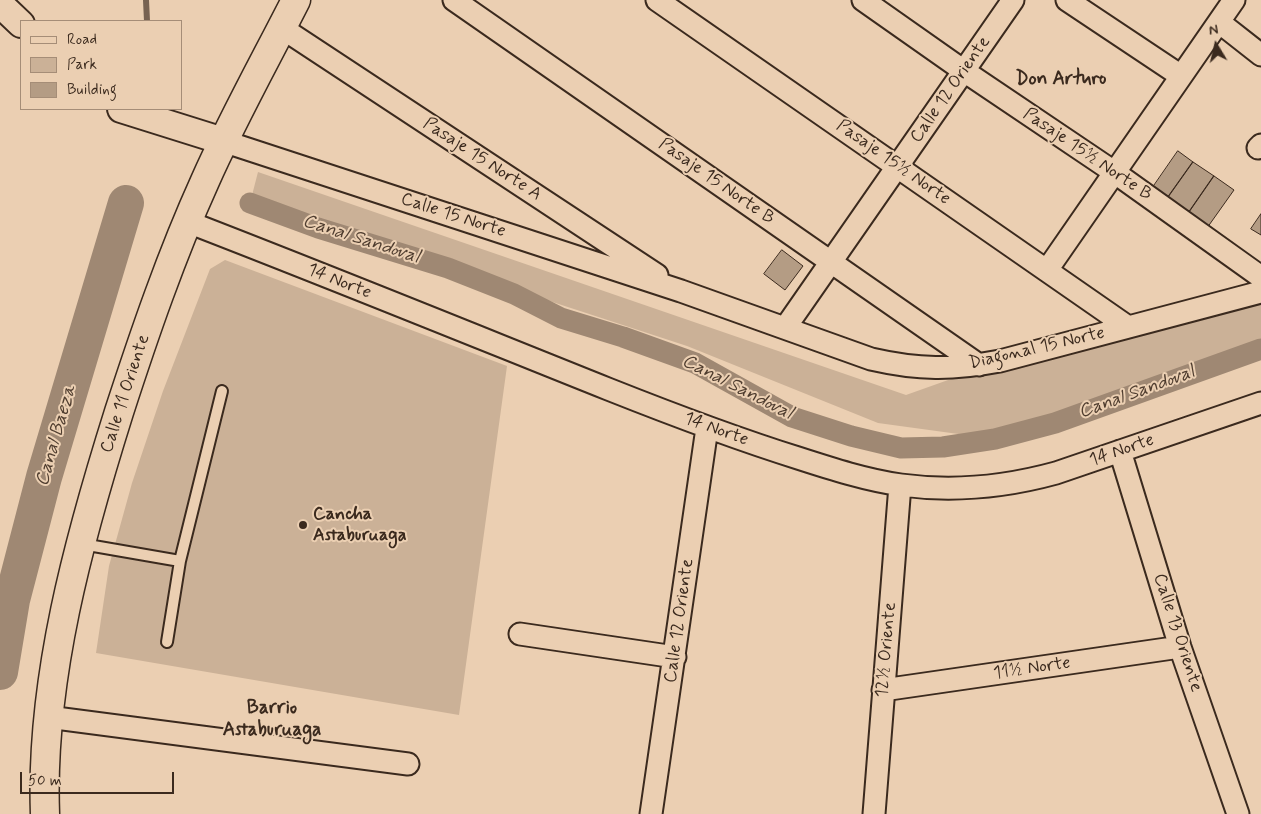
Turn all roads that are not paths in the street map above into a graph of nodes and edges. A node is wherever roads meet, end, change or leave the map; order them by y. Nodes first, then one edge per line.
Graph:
1 (296, 0) edge
2 (454, 0) edge
3 (657, 0) edge
4 (862, 0) edge
5 (1014, 0) edge
6 (1067, 0) edge
7 (1234, 0) edge
8 (0, 4) edge
9 (1219, 22) junction
10 (20, 23) edge
11 (282, 28) junction
12 (1261, 55) edge
13 (964, 71) junction
14 (1181, 76) junction
15 (123, 110) edge
16 (223, 141) junction
17 (897, 166) junction
18 (1114, 172) junction
19 (188, 222) junction
20 (831, 262) junction
21 (1046, 270) junction
22 (1261, 277) edge
23 (682, 292) junction
24 (1261, 292) edge
25 (1128, 327) junction
26 (785, 328) junction
27 (979, 365) junction
28 (222, 391) dead end
29 (1261, 403) edge
30 (707, 428) junction
31 (1120, 451) junction
32 (900, 485) junction
33 (81, 544) junction
34 (180, 561) junction
35 (520, 634) dead end
36 (167, 642) dead end
37 (1180, 647) junction
38 (674, 657) junction
39 (884, 690) junction
40 (48, 717) junction
41 (408, 764) dead end
42 (45, 814) edge
43 (651, 814) edge
44 (874, 814) edge
45 (1238, 814) edge

1 - 11 main road, Calle 11 Oriente
2 - 20 street, Pasaje 15 Norte B
3 - 17 street, Pasaje 15½ Norte
4 - 13 street, Pasaje 15½ Norte B
5 - 13 street, Calle 12 Oriente
6 - 14 street
7 - 9 street
8 - 10 street
9 - 12 street
9 - 14 street
11 - 16 main road, Calle 11 Oriente
11 - 23 street, Pasaje 15 Norte A
13 - 17 street, Calle 12 Oriente
13 - 18 street, Pasaje 15½ Norte B
14 - 18 street
15 - 16 street, Calle 15 Norte
16 - 19 main road, Calle 11 Oriente
16 - 23 street, Calle 15 Norte
17 - 20 street, Calle 12 Oriente
17 - 21 street, Pasaje 15½ Norte
18 - 21 street
18 - 22 street, Pasaje 15½ Norte B
19 - 30 street, 14 Norte
19 - 33 main road, Calle 11 Oriente
20 - 26 street, Calle 12 Oriente
20 - 27 street, Pasaje 15 Norte B
21 - 25 street, Pasaje 15½ Norte
23 - 26 street, Calle 15 Norte
24 - 25 street, Diagonal 15 Norte
25 - 27 street, Diagonal 15 Norte
26 - 27 street, Diagonal 15 Norte
28 - 34 lane
29 - 31 street, 14 Norte
30 - 32 street, 14 Norte
30 - 38 street, Calle 12 Oriente
31 - 32 street, 14 Norte
31 - 37 street, Calle 13 Oriente
32 - 39 street, 12½ Oriente
33 - 34 lane
33 - 40 main road, Calle 11 Oriente
34 - 36 lane
35 - 38 street
37 - 39 street, 11½ Norte
37 - 45 street, Calle 13 Oriente
38 - 43 street, Calle 12 Oriente
39 - 44 street, 12½ Oriente
40 - 41 street
40 - 42 main road, Calle 11 Oriente

